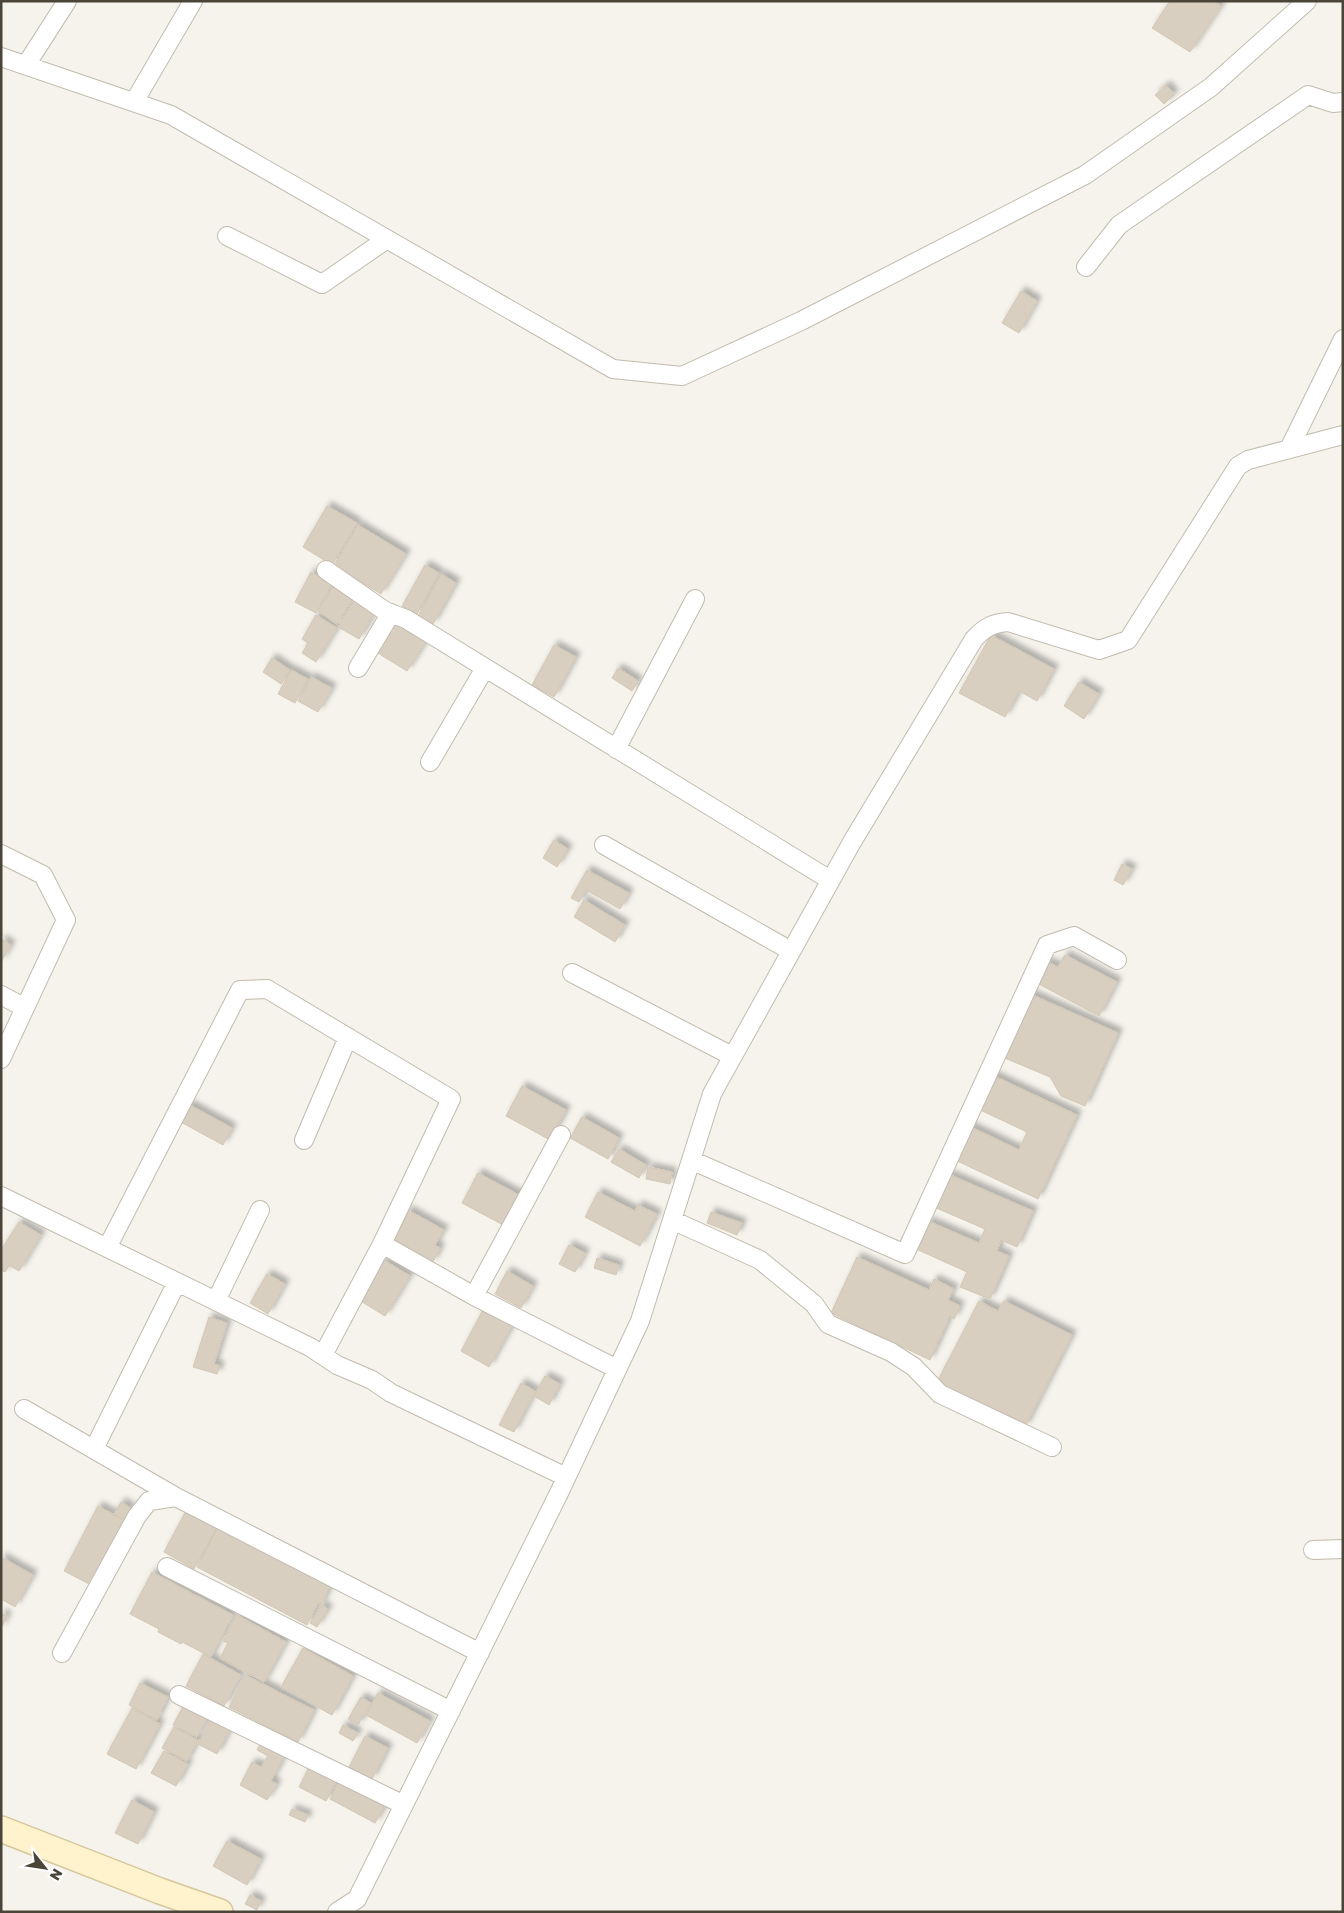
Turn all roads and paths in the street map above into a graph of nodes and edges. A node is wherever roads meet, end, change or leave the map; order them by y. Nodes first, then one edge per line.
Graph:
1 (67, 1) edge
2 (193, 1) edge
3 (1307, 1) edge
4 (1, 56) edge
5 (26, 65) junction
6 (134, 102) junction
7 (1343, 102) edge
8 (228, 236) dead end
9 (387, 239) junction
10 (1086, 267) dead end
11 (1343, 339) edge
12 (1343, 435) edge
13 (1289, 449) junction
14 (326, 570) dead end
15 (695, 599) dead end
16 (391, 613) junction
17 (358, 668) dead end
18 (486, 668) junction
19 (616, 749) junction
20 (430, 762) dead end
21 (604, 845) dead end
22 (1, 854) edge
23 (830, 880) junction
24 (791, 951) junction
25 (1117, 960) dead end
26 (572, 974) dead end
27 (1, 995) edge
28 (25, 1008) junction
29 (348, 1038) junction
30 (732, 1056) junction
31 (1, 1059) edge
32 (561, 1135) dead end
33 (304, 1140) dead end
34 (691, 1160) junction
35 (1, 1196) edge
36 (260, 1210) dead end
37 (672, 1220) junction
38 (382, 1244) junction
39 (107, 1248) junction
40 (177, 1282) junction
41 (474, 1296) junction
42 (216, 1302) junction
43 (323, 1355) junction
44 (617, 1369) junction
45 (24, 1409) dead end
46 (1052, 1447) dead end
47 (94, 1449) junction
48 (566, 1477) junction
49 (176, 1497) junction
50 (1343, 1549) edge
51 (1313, 1550) dead end
52 (167, 1567) dead end
53 (62, 1653) dead end
54 (480, 1653) junction
55 (179, 1694) dead end
56 (451, 1711) junction
57 (404, 1805) junction
58 (1, 1829) edge
59 (354, 1905) edge
60 (220, 1912) edge
61 (337, 1912) edge

1 - 5 street
2 - 6 street
3 - 9 street
4 - 5 street
5 - 6 street
6 - 9 street
7 - 10 street
8 - 9 street
11 - 13 street
12 - 13 street
13 - 23 street
14 - 16 street
15 - 19 street
16 - 17 street
16 - 18 street
18 - 19 street
18 - 20 street
19 - 23 street
21 - 24 street
22 - 28 street
23 - 24 street
24 - 30 street
25 - 34 street
26 - 30 street
27 - 28 street
28 - 31 street
29 - 33 street
29 - 38 street
29 - 39 street
30 - 34 street
32 - 41 street
34 - 37 street
35 - 39 street
36 - 42 street
37 - 44 street
37 - 46 street
38 - 41 street
38 - 43 street
39 - 40 street
40 - 42 street
40 - 47 street
41 - 44 street
42 - 43 street
43 - 48 street
44 - 48 street
45 - 47 street
47 - 49 street
48 - 54 street
49 - 53 street
49 - 54 street
50 - 51 street
52 - 56 street
54 - 56 street
55 - 57 street
56 - 57 street
57 - 59 street
58 - 60 street
59 - 61 street

